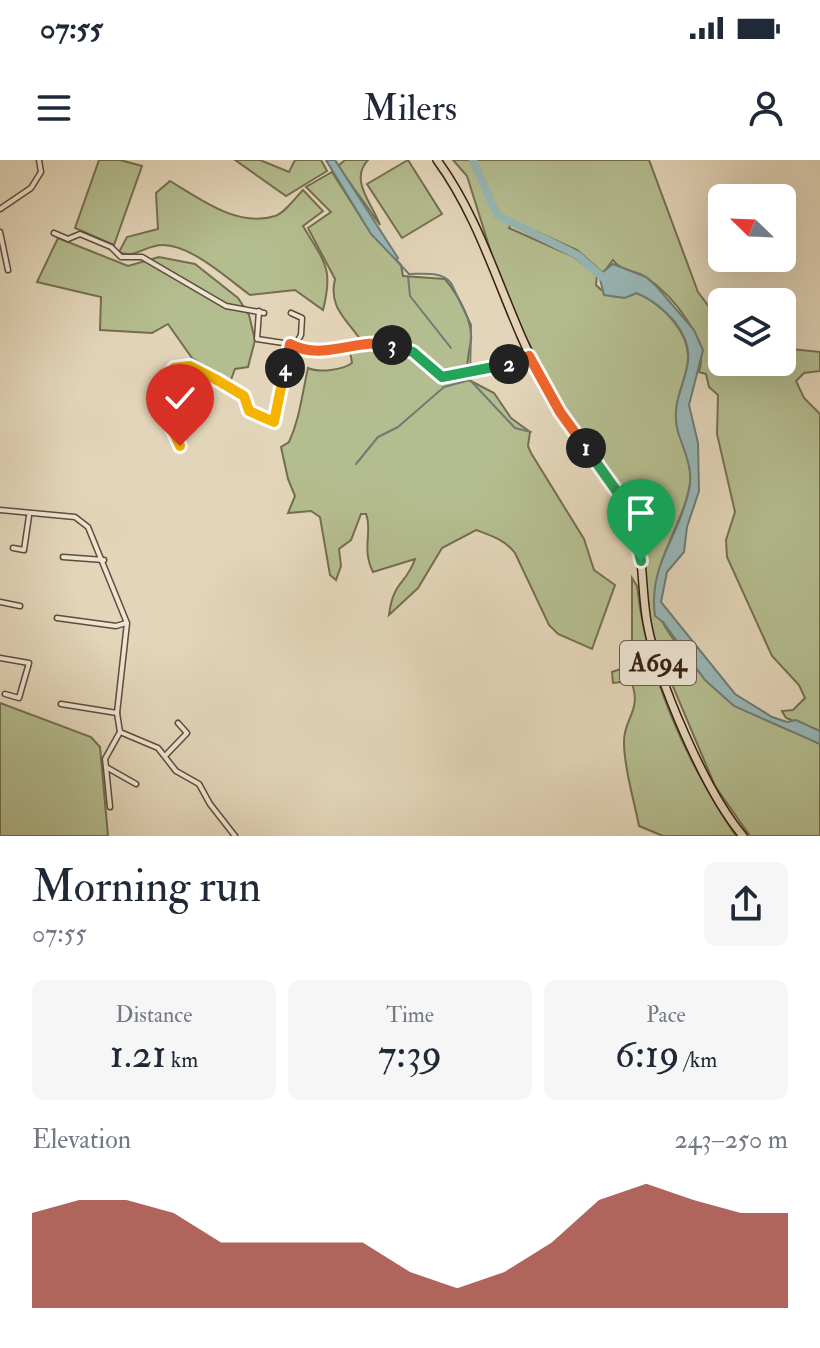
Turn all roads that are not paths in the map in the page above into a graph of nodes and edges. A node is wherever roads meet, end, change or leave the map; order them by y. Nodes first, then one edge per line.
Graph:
1 (39, 160) edge
2 (437, 160) edge
3 (0, 209) edge
4 (0, 232) edge
5 (54, 233) dead end
6 (8, 270) dead end
7 (291, 313) dead end
8 (292, 346) junction
9 (529, 356) junction
10 (180, 446) dead end
11 (0, 510) edge
12 (29, 515) junction
13 (13, 548) dead end
14 (63, 557) dead end
15 (104, 560) junction
16 (0, 602) edge
17 (20, 606) dead end
18 (57, 618) dead end
19 (127, 623) junction
20 (0, 658) edge
21 (5, 694) dead end
22 (61, 704) dead end
23 (117, 713) junction
24 (178, 723) dead end
25 (120, 732) junction
26 (165, 756) junction
27 (106, 767) junction
28 (136, 784) dead end
29 (110, 807) dead end
30 (235, 836) edge
31 (743, 836) edge

1 - 3 street
2 - 9 main road, A694
4 - 6 street
5 - 8 street
7 - 8 street
8 - 9 street
8 - 10 street
9 - 31 main road, A694
11 - 12 street
12 - 13 street
12 - 15 street
14 - 15 street
15 - 19 street
16 - 17 street
18 - 19 street
19 - 23 street
20 - 21 street
22 - 23 street
23 - 25 street
24 - 26 street
25 - 26 street
25 - 27 street
26 - 30 street
27 - 28 street
27 - 29 street

